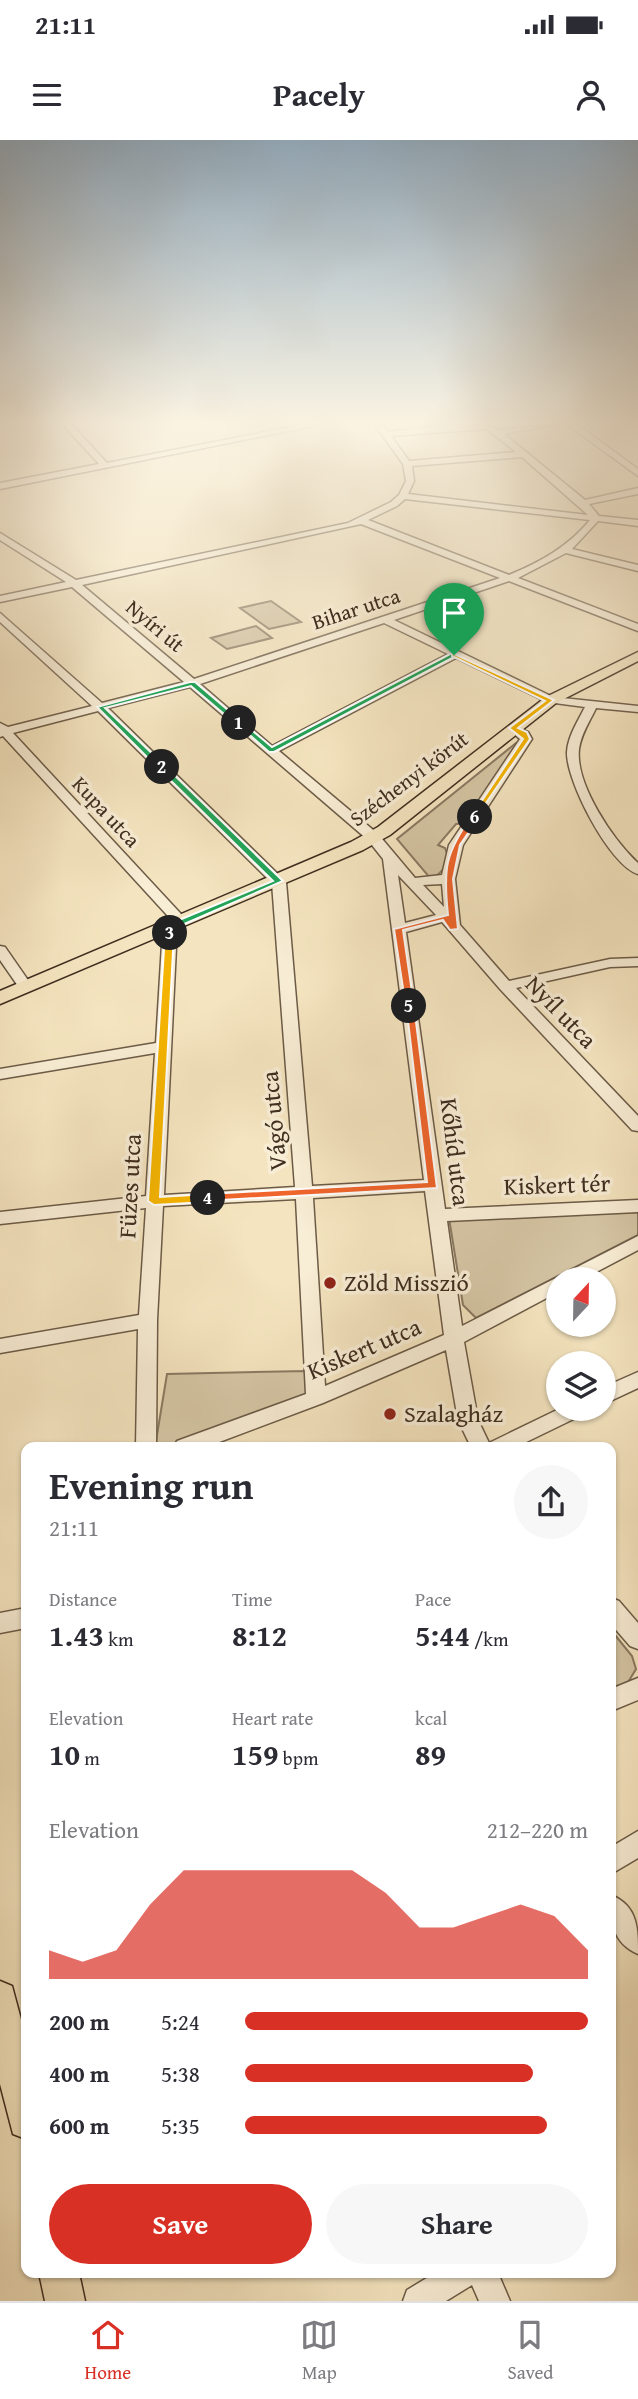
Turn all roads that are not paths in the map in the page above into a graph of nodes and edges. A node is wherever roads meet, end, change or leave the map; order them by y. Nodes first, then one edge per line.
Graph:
1 (344, 526) edge
2 (372, 526) edge
3 (590, 526) edge
4 (0, 536) edge
5 (565, 550) junction
6 (638, 568) edge
7 (510, 578) junction
8 (74, 583) junction
9 (0, 599) edge
10 (0, 616) edge
11 (386, 620) junction
12 (638, 628) edge
13 (454, 655) junction
14 (638, 656) edge
15 (192, 683) junction
16 (551, 700) junction
17 (591, 706) junction
18 (100, 707) junction
19 (638, 709) edge
20 (513, 728) junction
21 (2, 730) edge
22 (271, 751) junction
23 (373, 837) junction
24 (389, 860) junction
25 (638, 870) edge
26 (448, 879) junction
27 (279, 881) junction
28 (410, 882) junction
29 (449, 923) junction
30 (170, 927) junction
31 (399, 929) junction
32 (0, 950) edge
33 (638, 962) edge
34 (25, 986) junction
35 (505, 986) junction
36 (0, 998) edge
37 (163, 1047) junction
38 (0, 1074) edge
39 (638, 1126) edge
40 (433, 1185) junction
41 (304, 1192) junction
42 (154, 1201) junction
43 (638, 1206) edge
44 (436, 1215) junction
45 (0, 1218) edge
46 (638, 1242) edge
47 (591, 1267) edge
48 (546, 1290) edge
49 (148, 1320) junction
50 (454, 1339) junction
51 (0, 1346) edge
52 (638, 1379) edge
53 (616, 1389) edge
54 (316, 1398) junction
55 (552, 1421) edge
56 (146, 1442) edge
57 (197, 1442) edge
58 (479, 1442) edge
59 (508, 1442) edge
60 (616, 1613) edge
61 (21, 1619) edge
62 (0, 1623) edge
63 (636, 1634) edge
64 (638, 1689) edge
65 (616, 1698) edge
66 (638, 1843) edge
67 (616, 1858) edge
68 (616, 1914) edge
69 (638, 1941) edge
70 (0, 1998) edge
71 (21, 2068) edge
72 (60, 2278) edge
73 (456, 2278) edge
74 (484, 2278) edge
75 (65, 2301) edge
76 (418, 2301) edge
77 (495, 2301) edge

1 - 8 street
2 - 7 street
3 - 5 street, Bihar utca
4 - 8 street, Nyíri út
5 - 6 street
5 - 7 street, Bihar utca
7 - 11 street, Bihar utca
7 - 12 street
8 - 9 street
8 - 15 street, Nyíri út
10 - 18 street
11 - 13 street
11 - 15 street, Bihar utca
13 - 16 street
13 - 22 street
14 - 16 main road, Széchenyi körút
15 - 18 street, Bihar utca
15 - 22 street, Nyíri út
16 - 17 street
16 - 20 main road, Széchenyi körút
17 - 19 street
17 - 25 street
18 - 21 street, Bihar utca
18 - 27 street
20 - 23 main road, Széchenyi körút
20 - 26 street
21 - 30 street, Kupa utca
22 - 23 street, Nyíri út
23 - 24 street, Nyíl utca
23 - 27 main road, Széchenyi körút
24 - 28 street, Nyíl utca
24 - 31 street, Kőhíd utca
26 - 28 street
26 - 29 street
27 - 30 main road, Széchenyi körút
27 - 41 street, Vágó utca
28 - 29 street, Nyíl utca
29 - 31 street
29 - 35 street, Nyíl utca
30 - 34 main road, Széchenyi körút
30 - 37 street, Füzes utca
31 - 40 street, Kőhíd utca
32 - 34 street
33 - 35 street
34 - 36 main road, Széchenyi körút
35 - 39 street, Nyíl utca
37 - 38 street
37 - 42 street, Füzes utca
40 - 41 street
40 - 44 street, Kőhíd utca
41 - 42 street
41 - 54 street, Vágó utca
42 - 45 street
42 - 49 street, Füzes utca
43 - 44 street, Kiskert tér
44 - 50 street, Kőhíd utca
46 - 47 street
48 - 50 street, Kiskert utca
49 - 51 street
49 - 56 street, Füzes utca
50 - 54 street, Kiskert utca
50 - 58 street, Kőhíd utca
52 - 53 street
54 - 57 street, Kiskert utca
55 - 59 street
60 - 63 street
61 - 62 street
64 - 65 street
66 - 67 street
68 - 69 street
70 - 71 main road
72 - 75 main road
73 - 76 street
74 - 77 street

